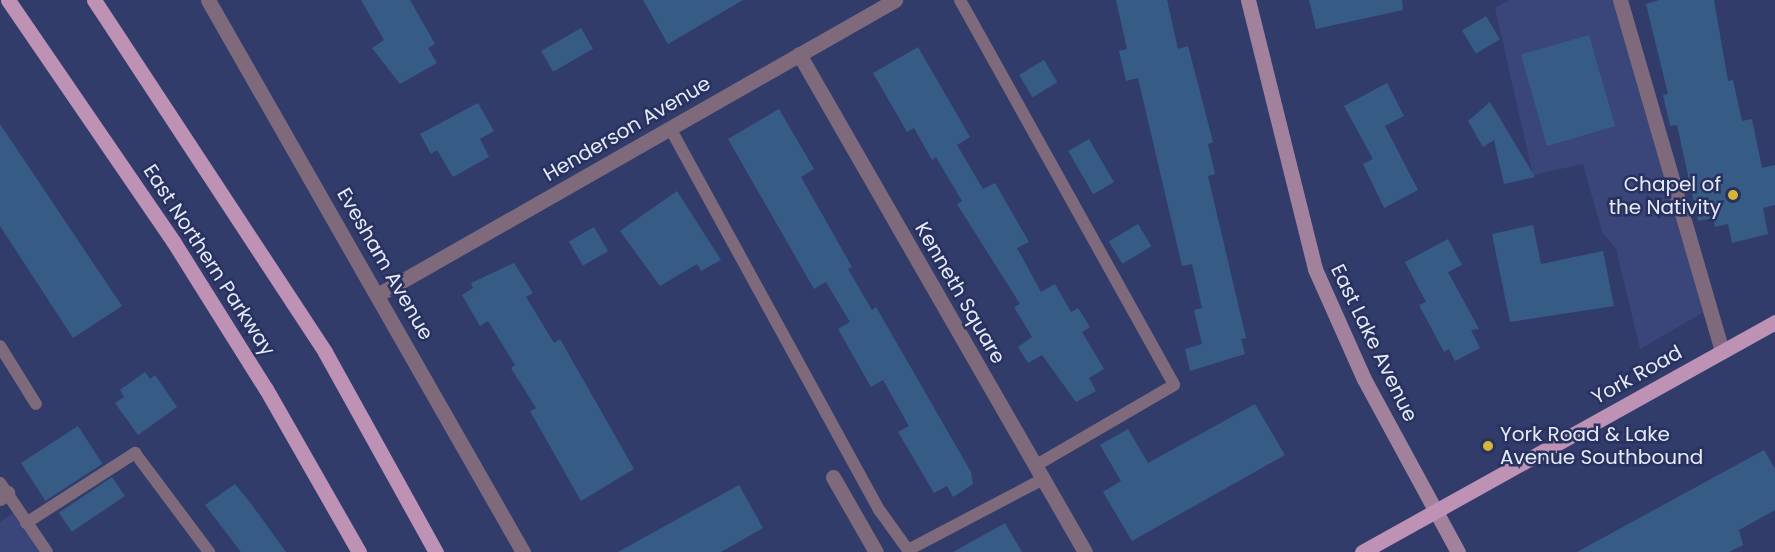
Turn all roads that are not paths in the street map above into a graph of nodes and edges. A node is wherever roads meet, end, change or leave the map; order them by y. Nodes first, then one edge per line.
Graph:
1 (8, 0) edge
2 (94, 0) edge
3 (207, 0) edge
4 (895, 0) edge
5 (960, 0) edge
6 (1248, 0) edge
7 (1620, 0) edge
8 (800, 54) junction
9 (670, 128) junction
10 (379, 294) junction
11 (1775, 322) edge
12 (0, 346) edge
13 (1722, 351) junction
14 (36, 404) dead end
15 (1039, 473) junction
16 (833, 477) dead end
17 (2, 491) edge
18 (1436, 511) junction
19 (26, 523) junction
20 (909, 551) edge
21 (48, 552) edge
22 (209, 552) edge
23 (359, 552) edge
24 (436, 552) edge
25 (523, 552) edge
26 (876, 552) edge
27 (1085, 552) edge
28 (1362, 552) edge
29 (1458, 552) edge

1 - 23 main road, East Northern Parkway
2 - 24 main road
3 - 10 street, Evesham Avenue
4 - 8 street, Henderson Avenue
5 - 15 lane
6 - 18 street, East Lake Avenue
7 - 13 street
8 - 9 street, Henderson Avenue
8 - 15 street, Kenneth Square
9 - 10 street, Henderson Avenue
9 - 20 lane
10 - 25 street, Evesham Avenue
11 - 13 main road, York Road
12 - 14 lane
13 - 18 main road, York Road
15 - 20 lane
15 - 27 street, Kenneth Square
16 - 26 street
17 - 19 lane
18 - 28 main road, York Road
18 - 29 street, East Lake Avenue
19 - 21 lane
19 - 22 lane

